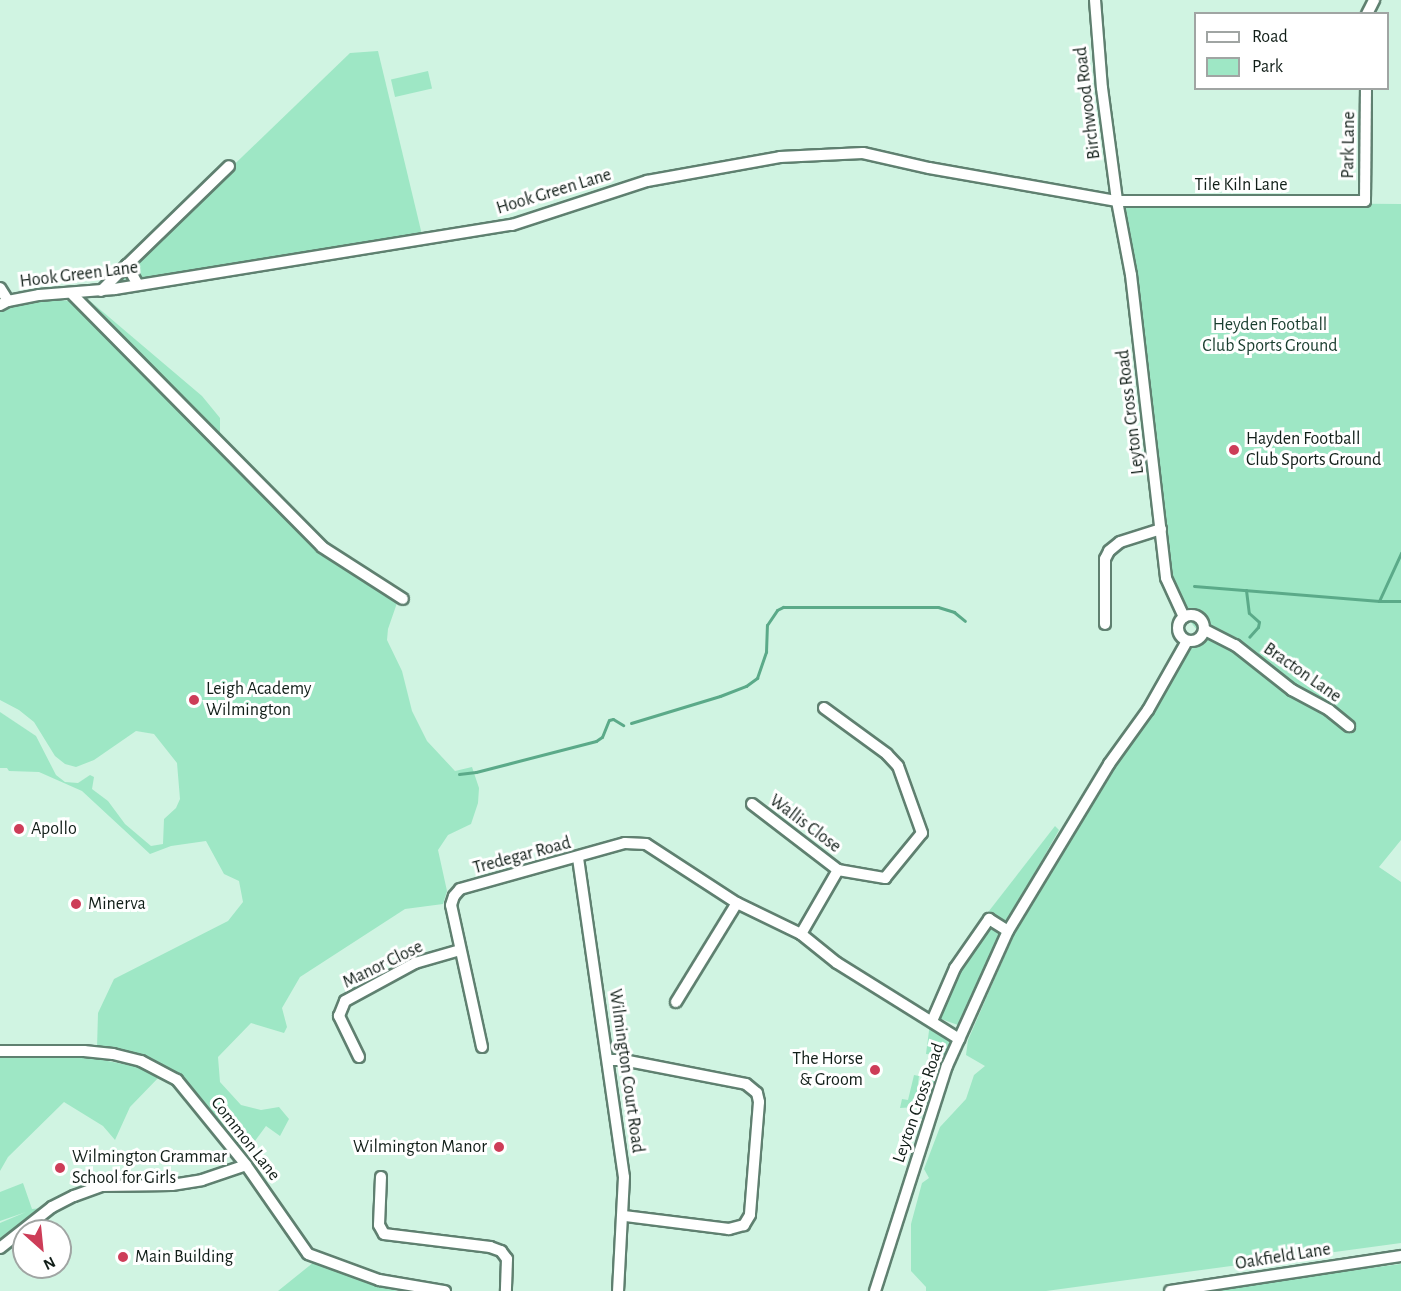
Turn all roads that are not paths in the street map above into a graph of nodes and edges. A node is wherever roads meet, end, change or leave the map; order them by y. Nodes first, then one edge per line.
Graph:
1 (1095, 0) edge
2 (1366, 90) edge
3 (229, 166) dead end
4 (1117, 201) junction
5 (1365, 201) joint
6 (127, 265) junction
7 (138, 285) junction
8 (0, 288) edge
9 (101, 291) junction
10 (73, 295) junction
11 (4, 303) edge
12 (1161, 529) junction
13 (403, 599) dead end
14 (1184, 617) junction
15 (1105, 624) dead end
16 (1205, 630) junction
17 (1187, 641) junction
18 (824, 708) dead end
19 (1349, 726) dead end
20 (752, 804) dead end
21 (578, 858) junction
22 (838, 870) junction
23 (737, 903) junction
24 (1008, 931) junction
25 (801, 934) junction
26 (460, 950) junction
27 (676, 1002) dead end
28 (932, 1021) junction
29 (959, 1039) junction
30 (482, 1047) dead end
31 (0, 1051) edge
32 (358, 1057) dead end
33 (608, 1060) junction
34 (246, 1165) junction
35 (381, 1177) dead end
36 (624, 1216) junction
37 (0, 1248) edge
38 (1401, 1256) edge
39 (445, 1291) edge
40 (506, 1291) edge
41 (618, 1291) edge
42 (875, 1291) edge
43 (1170, 1291) edge

1 - 4 street, Birchwood Road
2 - 5 street, Park Lane
3 - 6 street
4 - 5 street, Tile Kiln Lane
4 - 7 street, Hook Green Lane
4 - 12 street, Leyton Cross Road
6 - 7 street
6 - 9 street
7 - 9 street, Hook Green Lane
8 - 11 street
9 - 10 street, Hook Green Lane
10 - 11 street, Hook Green Lane
10 - 13 street
12 - 14 street, Leyton Cross Road
12 - 15 street
14 - 16 street
14 - 17 street, Leyton Cross Road
16 - 17 street, Leyton Cross Road
16 - 19 street, Bracton Lane
17 - 24 street, Leyton Cross Road
18 - 22 street, Wallis Close
20 - 22 street, Wallis Close
21 - 23 street, Tredegar Road
21 - 26 street, Tredegar Road
21 - 33 street, Wilmington Court Road
22 - 25 street, Wallis Close
23 - 25 street, Tredegar Road
23 - 27 street
24 - 28 street, Leyton Cross Road
24 - 29 street, Leyton Cross Road
25 - 28 street, Tredegar Road
26 - 30 street, Tredegar Road
26 - 32 street, Manor Close
28 - 29 street, Tredegar Road
29 - 42 street, Leyton Cross Road
31 - 34 street, Common Lane
33 - 36 street, Wilmington Court Road
33 - 36 street
34 - 37 street
34 - 39 street, Common Lane
35 - 40 street
36 - 41 street, Wilmington Court Road
38 - 43 street, Oakfield Lane

